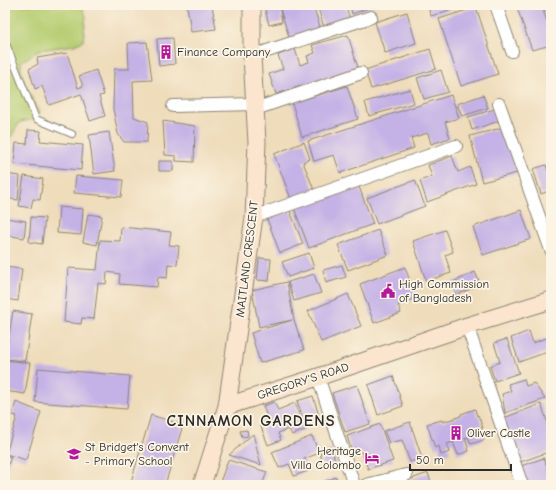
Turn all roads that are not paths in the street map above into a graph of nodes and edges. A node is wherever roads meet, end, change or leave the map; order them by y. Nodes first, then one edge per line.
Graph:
1 (248, 5) edge
2 (252, 5) edge
3 (496, 5) edge
4 (371, 17) dead end
5 (252, 27) junction
6 (5, 41) edge
7 (512, 51) dead end
8 (252, 56) junction
9 (361, 73) dead end
10 (499, 104) dead end
11 (173, 106) dead end
12 (255, 106) junction
13 (72, 134) dead end
14 (456, 146) dead end
15 (254, 217) junction
16 (551, 250) edge
17 (550, 304) edge
18 (467, 326) junction
19 (318, 378) junction
20 (227, 406) junction
21 (406, 475) dead end
22 (202, 485) edge
23 (354, 485) edge
24 (366, 485) edge
25 (522, 485) edge

1 - 5 main road, MAITLAND CRESCENT
2 - 5 main road, MAITLAND CRESCENT
3 - 7 street
4 - 8 street
5 - 8 main road, MAITLAND CRESCENT
6 - 13 lane
8 - 12 main road, MAITLAND CRESCENT
9 - 12 street
10 - 16 street
11 - 12 street
12 - 15 main road, MAITLAND CRESCENT
14 - 15 street
15 - 20 main road, MAITLAND CRESCENT
17 - 18 main road, GREGORY'S ROAD
18 - 19 main road, GREGORY'S ROAD
18 - 25 street
19 - 20 main road, GREGORY'S ROAD
19 - 23 street
20 - 22 main road, MAITLAND CRESCENT
21 - 24 street

